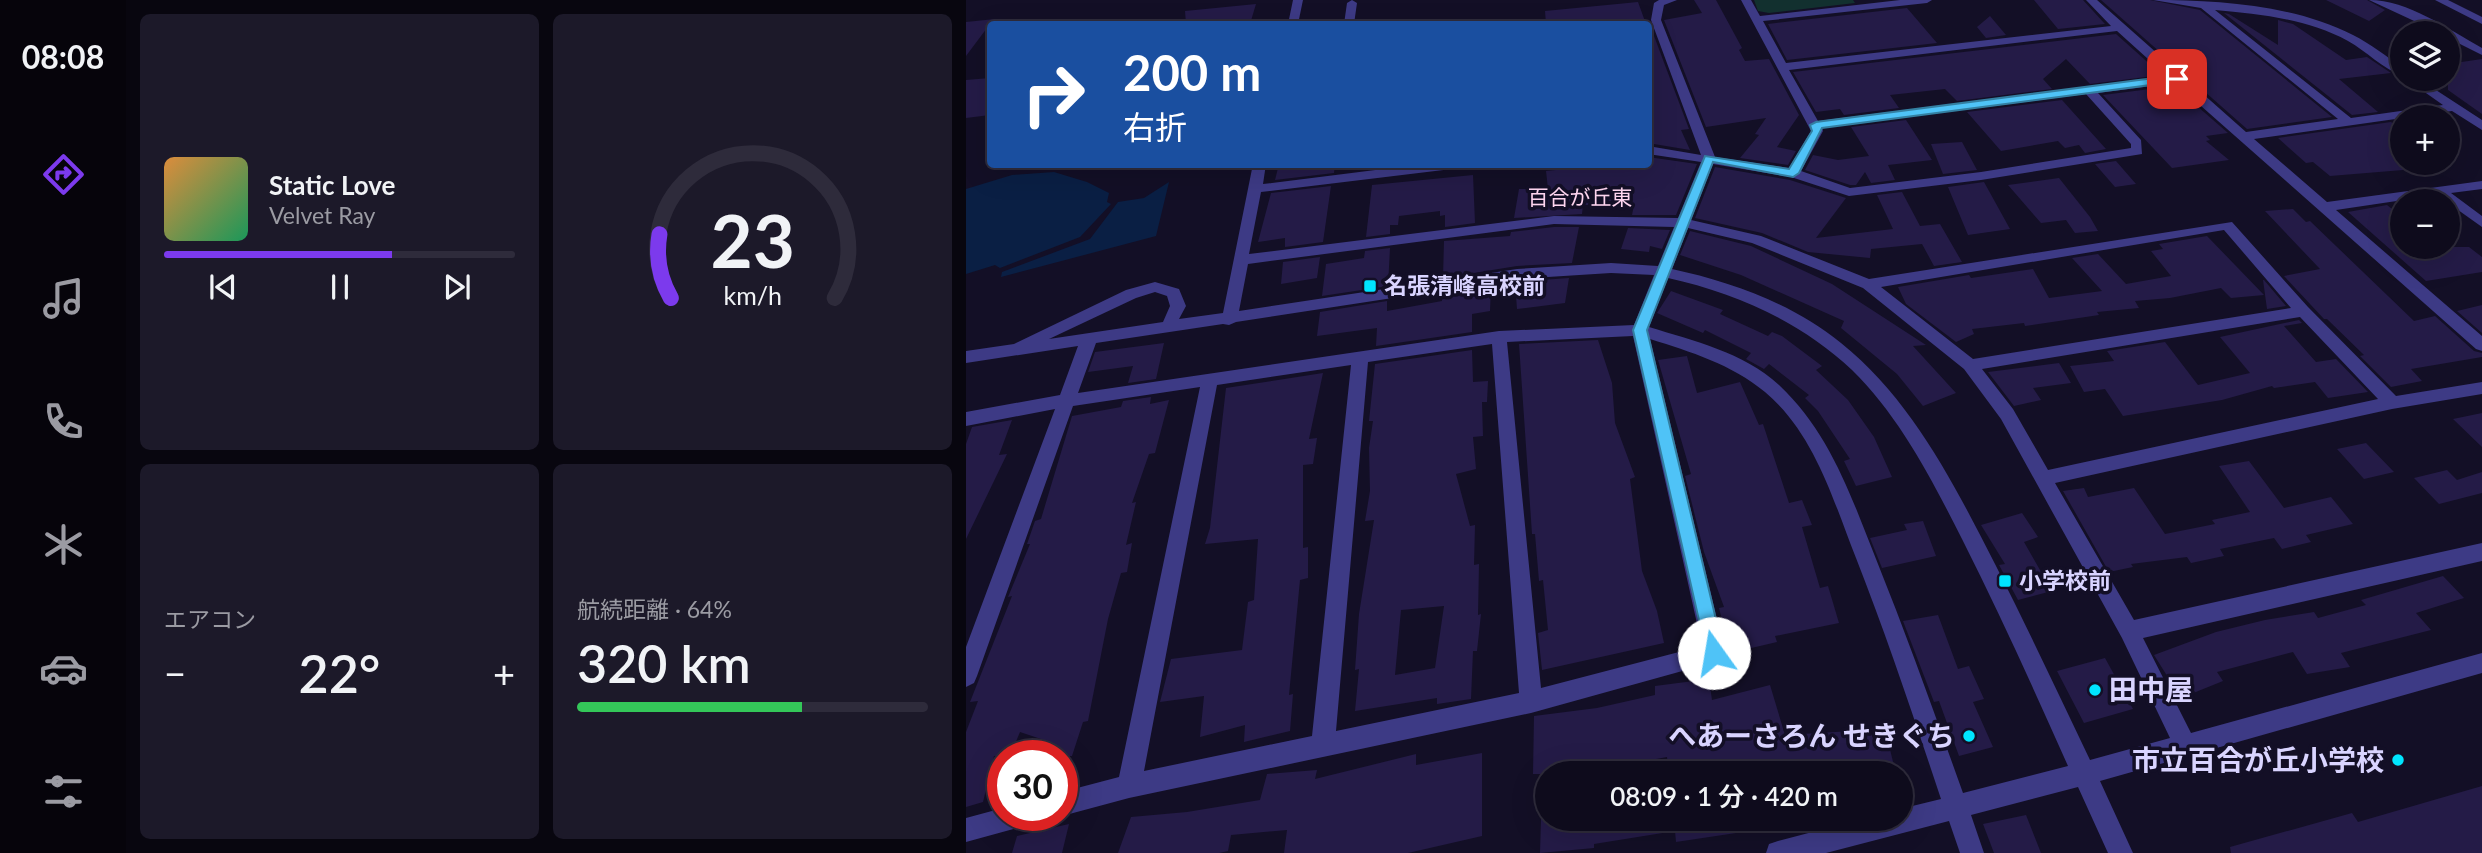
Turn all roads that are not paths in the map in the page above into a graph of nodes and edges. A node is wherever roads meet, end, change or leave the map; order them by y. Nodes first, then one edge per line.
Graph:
1 (1298, 0) edge
2 (1672, 0) edge
3 (1745, 0) edge
4 (1927, 0) edge
5 (2091, 0) edge
6 (2158, 0) edge
7 (2273, 0) edge
8 (2374, 0) edge
9 (2440, 0) edge
10 (1352, 3) dead end
11 (2205, 7) junction
12 (2274, 16) junction
13 (1757, 19) junction
14 (1294, 21) edge
15 (1349, 21) edge
16 (2482, 21) edge
17 (2119, 28) junction
18 (2482, 52) edge
19 (2390, 64) edge
20 (1784, 67) junction
21 (2177, 79) junction
22 (2090, 91) junction
23 (2430, 91) edge
24 (2451, 105) edge
25 (2460, 111) edge
26 (2390, 117) edge
27 (2350, 123) junction
28 (1816, 125) junction
29 (2482, 126) edge
30 (2246, 136) junction
31 (1652, 151) edge
32 (1709, 158) junction
33 (1258, 168) edge
34 (1403, 168) edge
35 (1374, 170) edge
36 (1793, 173) junction
37 (2482, 185) edge
38 (1253, 189) junction
39 (2459, 189) edge
40 (2390, 199) edge
41 (2460, 206) edge
42 (2325, 207) junction
43 (1684, 223) junction
44 (2482, 223) edge
45 (1239, 260) junction
46 (1663, 272) junction
47 (1868, 284) junction
48 (2303, 311) junction
49 (1229, 320) junction
50 (1168, 327) junction
51 (1640, 330) junction
52 (1499, 337) junction
53 (1089, 339) junction
54 (2482, 345) edge
55 (1009, 351) junction
56 (966, 357) edge
57 (1360, 357) junction
58 (1969, 365) junction
59 (1210, 380) junction
60 (2482, 388) edge
61 (1065, 401) junction
62 (2392, 402) junction
63 (966, 419) edge
64 (2044, 478) junction
65 (2482, 552) edge
66 (2129, 631) junction
67 (2482, 663) edge
68 (966, 676) edge
69 (1531, 702) junction
70 (1323, 745) junction
71 (2185, 745) junction
72 (2083, 774) junction
73 (1129, 786) junction
74 (1078, 800) edge
75 (1955, 808) junction
76 (987, 824) edge
77 (966, 830) edge
78 (1778, 853) edge
79 (1972, 853) edge
80 (2121, 853) edge

1 - 14 street
2 - 32 street
3 - 13 street
4 - 13 street
5 - 17 street
6 - 11 street
7 - 12 street
8 - 18 street
9 - 16 street
10 - 15 street
11 - 12 street
11 - 27 street
12 - 19 street
13 - 20 street
17 - 20 street
17 - 21 street
20 - 28 street
21 - 22 street
21 - 30 street
22 - 28 street
22 - 36 street
23 - 24 street
25 - 29 street
26 - 27 street
27 - 30 street
28 - 36 street
30 - 42 street
31 - 32 street
32 - 36 street
32 - 43 street
33 - 38 street
34 - 35 street
35 - 38 street
37 - 39 street
38 - 45 street
40 - 42 street
41 - 44 street
42 - 54 street
43 - 45 street
43 - 46 street
43 - 47 street
45 - 49 street
46 - 49 street
46 - 51 street
46 - 72 street
47 - 48 street
47 - 58 street
48 - 58 street
48 - 62 street
49 - 50 street
50 - 53 street
50 - 55 street
51 - 52 street
51 - 69 street
51 - 75 street
52 - 57 street
52 - 69 street
53 - 55 street
53 - 61 street
55 - 56 street
57 - 59 street
57 - 70 street
58 - 64 street
59 - 61 street
59 - 73 street
60 - 62 street
61 - 63 street
61 - 68 street
62 - 64 street
64 - 66 street
65 - 66 street
66 - 71 street
67 - 71 street
69 - 70 street
70 - 73 street
71 - 72 street
72 - 75 street
72 - 80 street
73 - 74 street
75 - 78 street
75 - 79 street
76 - 77 street

